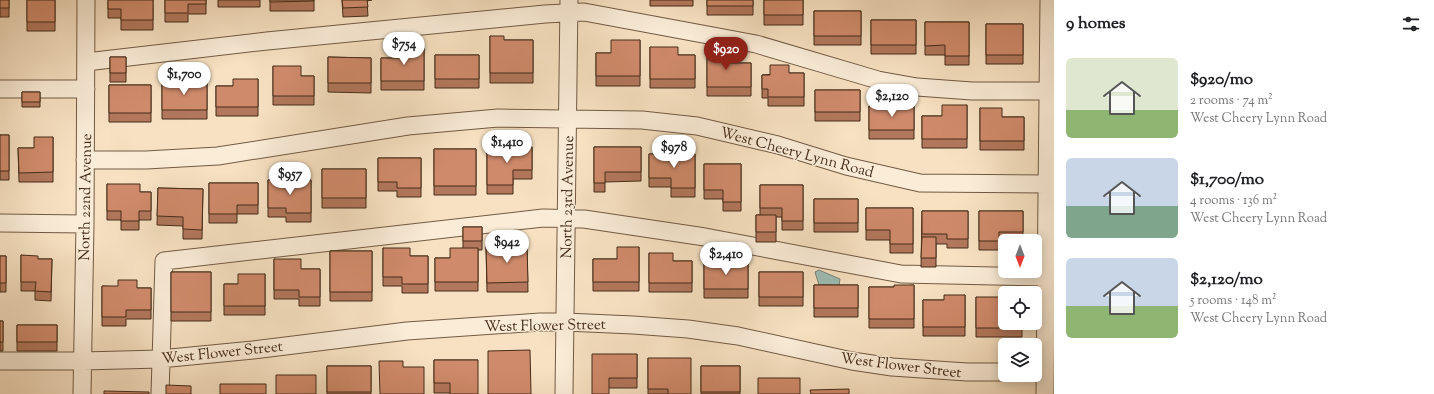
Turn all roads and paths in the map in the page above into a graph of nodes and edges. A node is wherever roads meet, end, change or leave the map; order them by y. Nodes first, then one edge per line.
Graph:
1 (86, 0) edge
2 (1049, 0) edge
3 (569, 6) edge
4 (1051, 41) edge
5 (86, 62) junction
6 (0, 89) edge
7 (86, 89) junction
8 (1048, 91) junction
9 (568, 119) junction
10 (86, 160) junction
11 (1051, 183) edge
12 (567, 218) junction
13 (0, 223) edge
14 (85, 224) junction
15 (1050, 275) edge
16 (565, 322) junction
17 (160, 359) junction
18 (0, 361) edge
19 (82, 361) junction
20 (1045, 369) edge
21 (998, 372) edge
22 (82, 394) edge
23 (160, 394) edge
24 (564, 394) edge
25 (1045, 394) edge

1 - 5 street, North 22nd Avenue
2 - 4 street
3 - 5 street
3 - 8 street
3 - 9 street, North 23rd Avenue
4 - 8 street
5 - 7 street, North 22nd Avenue
6 - 7 street
7 - 10 street, North 22nd Avenue
8 - 11 street
9 - 10 street, West Cheery Lynn Road
9 - 11 street, West Cheery Lynn Road
9 - 12 street, North 23rd Avenue
10 - 14 street, North 22nd Avenue
11 - 15 street
12 - 15 street
12 - 16 street, North 23rd Avenue
12 - 17 street
13 - 14 street
14 - 19 street, North 22nd Avenue
15 - 20 street
16 - 17 street, West Flower Street
16 - 21 street, West Flower Street
16 - 24 street, North 23rd Avenue
17 - 19 street, West Flower Street
17 - 23 street
18 - 19 street, West Flower Street
19 - 22 street, North 22nd Avenue
20 - 25 street

